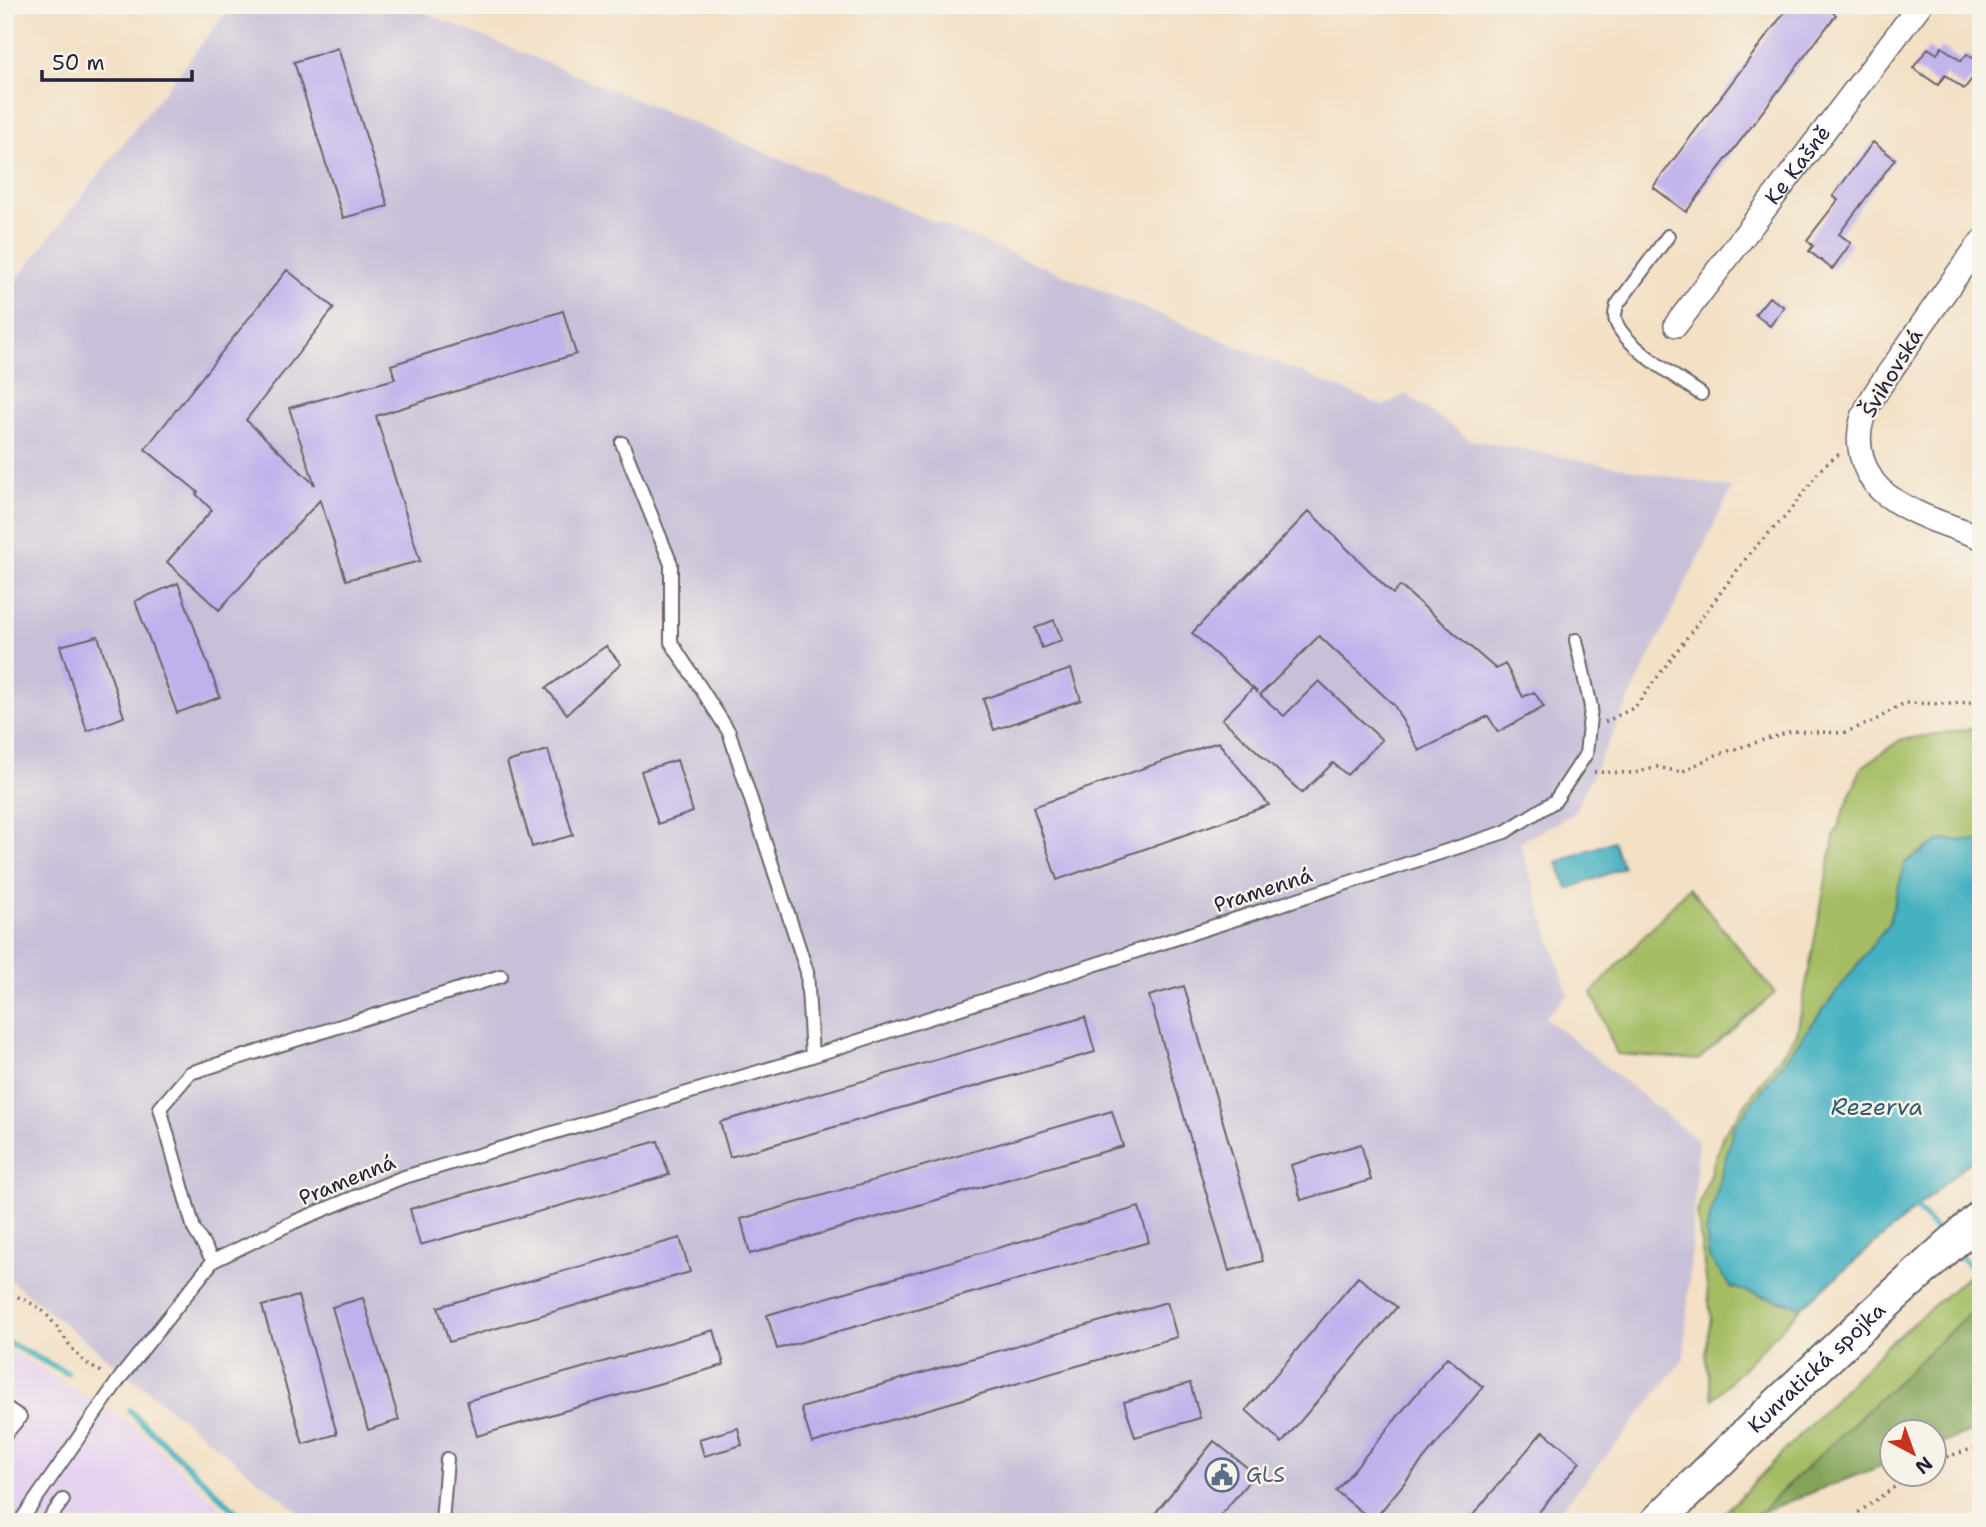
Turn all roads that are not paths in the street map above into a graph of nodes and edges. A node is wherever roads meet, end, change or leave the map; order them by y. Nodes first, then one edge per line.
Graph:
1 (1920, 5) edge
2 (1668, 236) dead end
3 (1981, 242) edge
4 (1676, 326) dead end
5 (1701, 394) dead end
6 (622, 443) dead end
7 (1981, 537) edge
8 (1576, 640) dead end
9 (501, 976) dead end
10 (812, 1056) junction
11 (1981, 1217) edge
12 (213, 1261) junction
13 (5, 1407) edge
14 (5, 1435) edge
15 (447, 1459) dead end
16 (63, 1500) dead end
17 (20, 1522) edge
18 (47, 1522) edge
19 (442, 1522) edge
20 (1657, 1522) edge

1 - 4 street, Ke Kašně
2 - 5 lane
3 - 7 street, Švihovská
6 - 10 lane
8 - 10 lane, Pramenná
9 - 12 lane
10 - 12 lane, Pramenná
11 - 20 main road, Kunratická spojka
12 - 17 lane, Pramenná
13 - 14 lane
15 - 19 lane
16 - 18 lane

